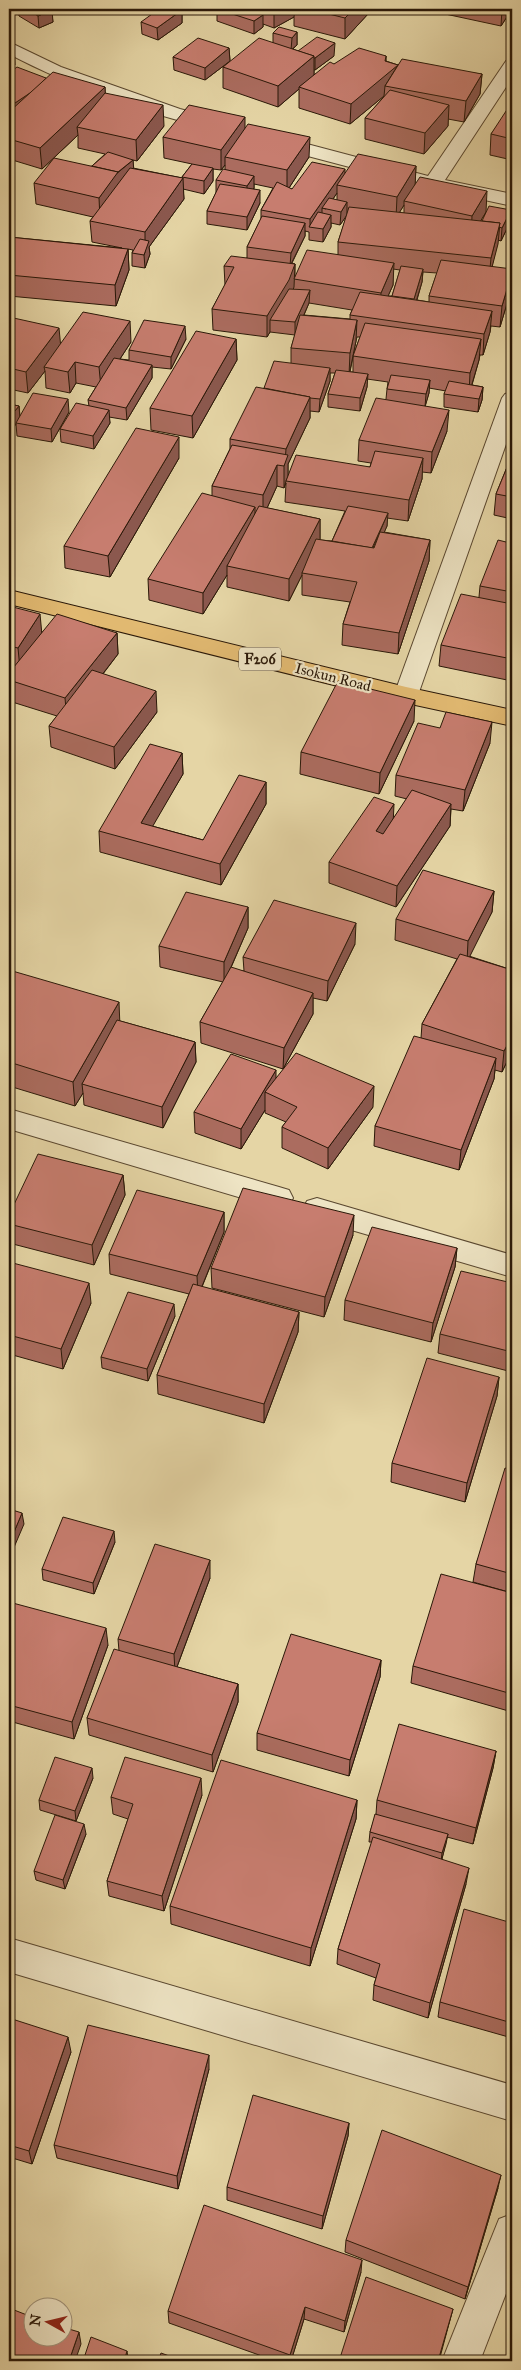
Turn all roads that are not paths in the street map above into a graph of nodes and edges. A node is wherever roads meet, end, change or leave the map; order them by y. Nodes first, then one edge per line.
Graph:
1 (9, 47) edge
2 (512, 65) edge
3 (238, 131) edge
4 (257, 136) edge
5 (433, 183) junction
6 (512, 200) edge
7 (512, 398) edge
8 (9, 597) edge
9 (406, 695) junction
10 (512, 718) edge
11 (9, 1119) edge
12 (512, 1266) edge
13 (9, 1955) edge
14 (512, 2103) edge
15 (512, 2232) edge
16 (461, 2361) edge

1 - 3 street
2 - 5 street
4 - 5 street
5 - 6 street
7 - 9 street
8 - 9 main road, Isokun Road / F206
9 - 10 main road, Isokun Road / F206
11 - 12 street
13 - 14 street
15 - 16 street

